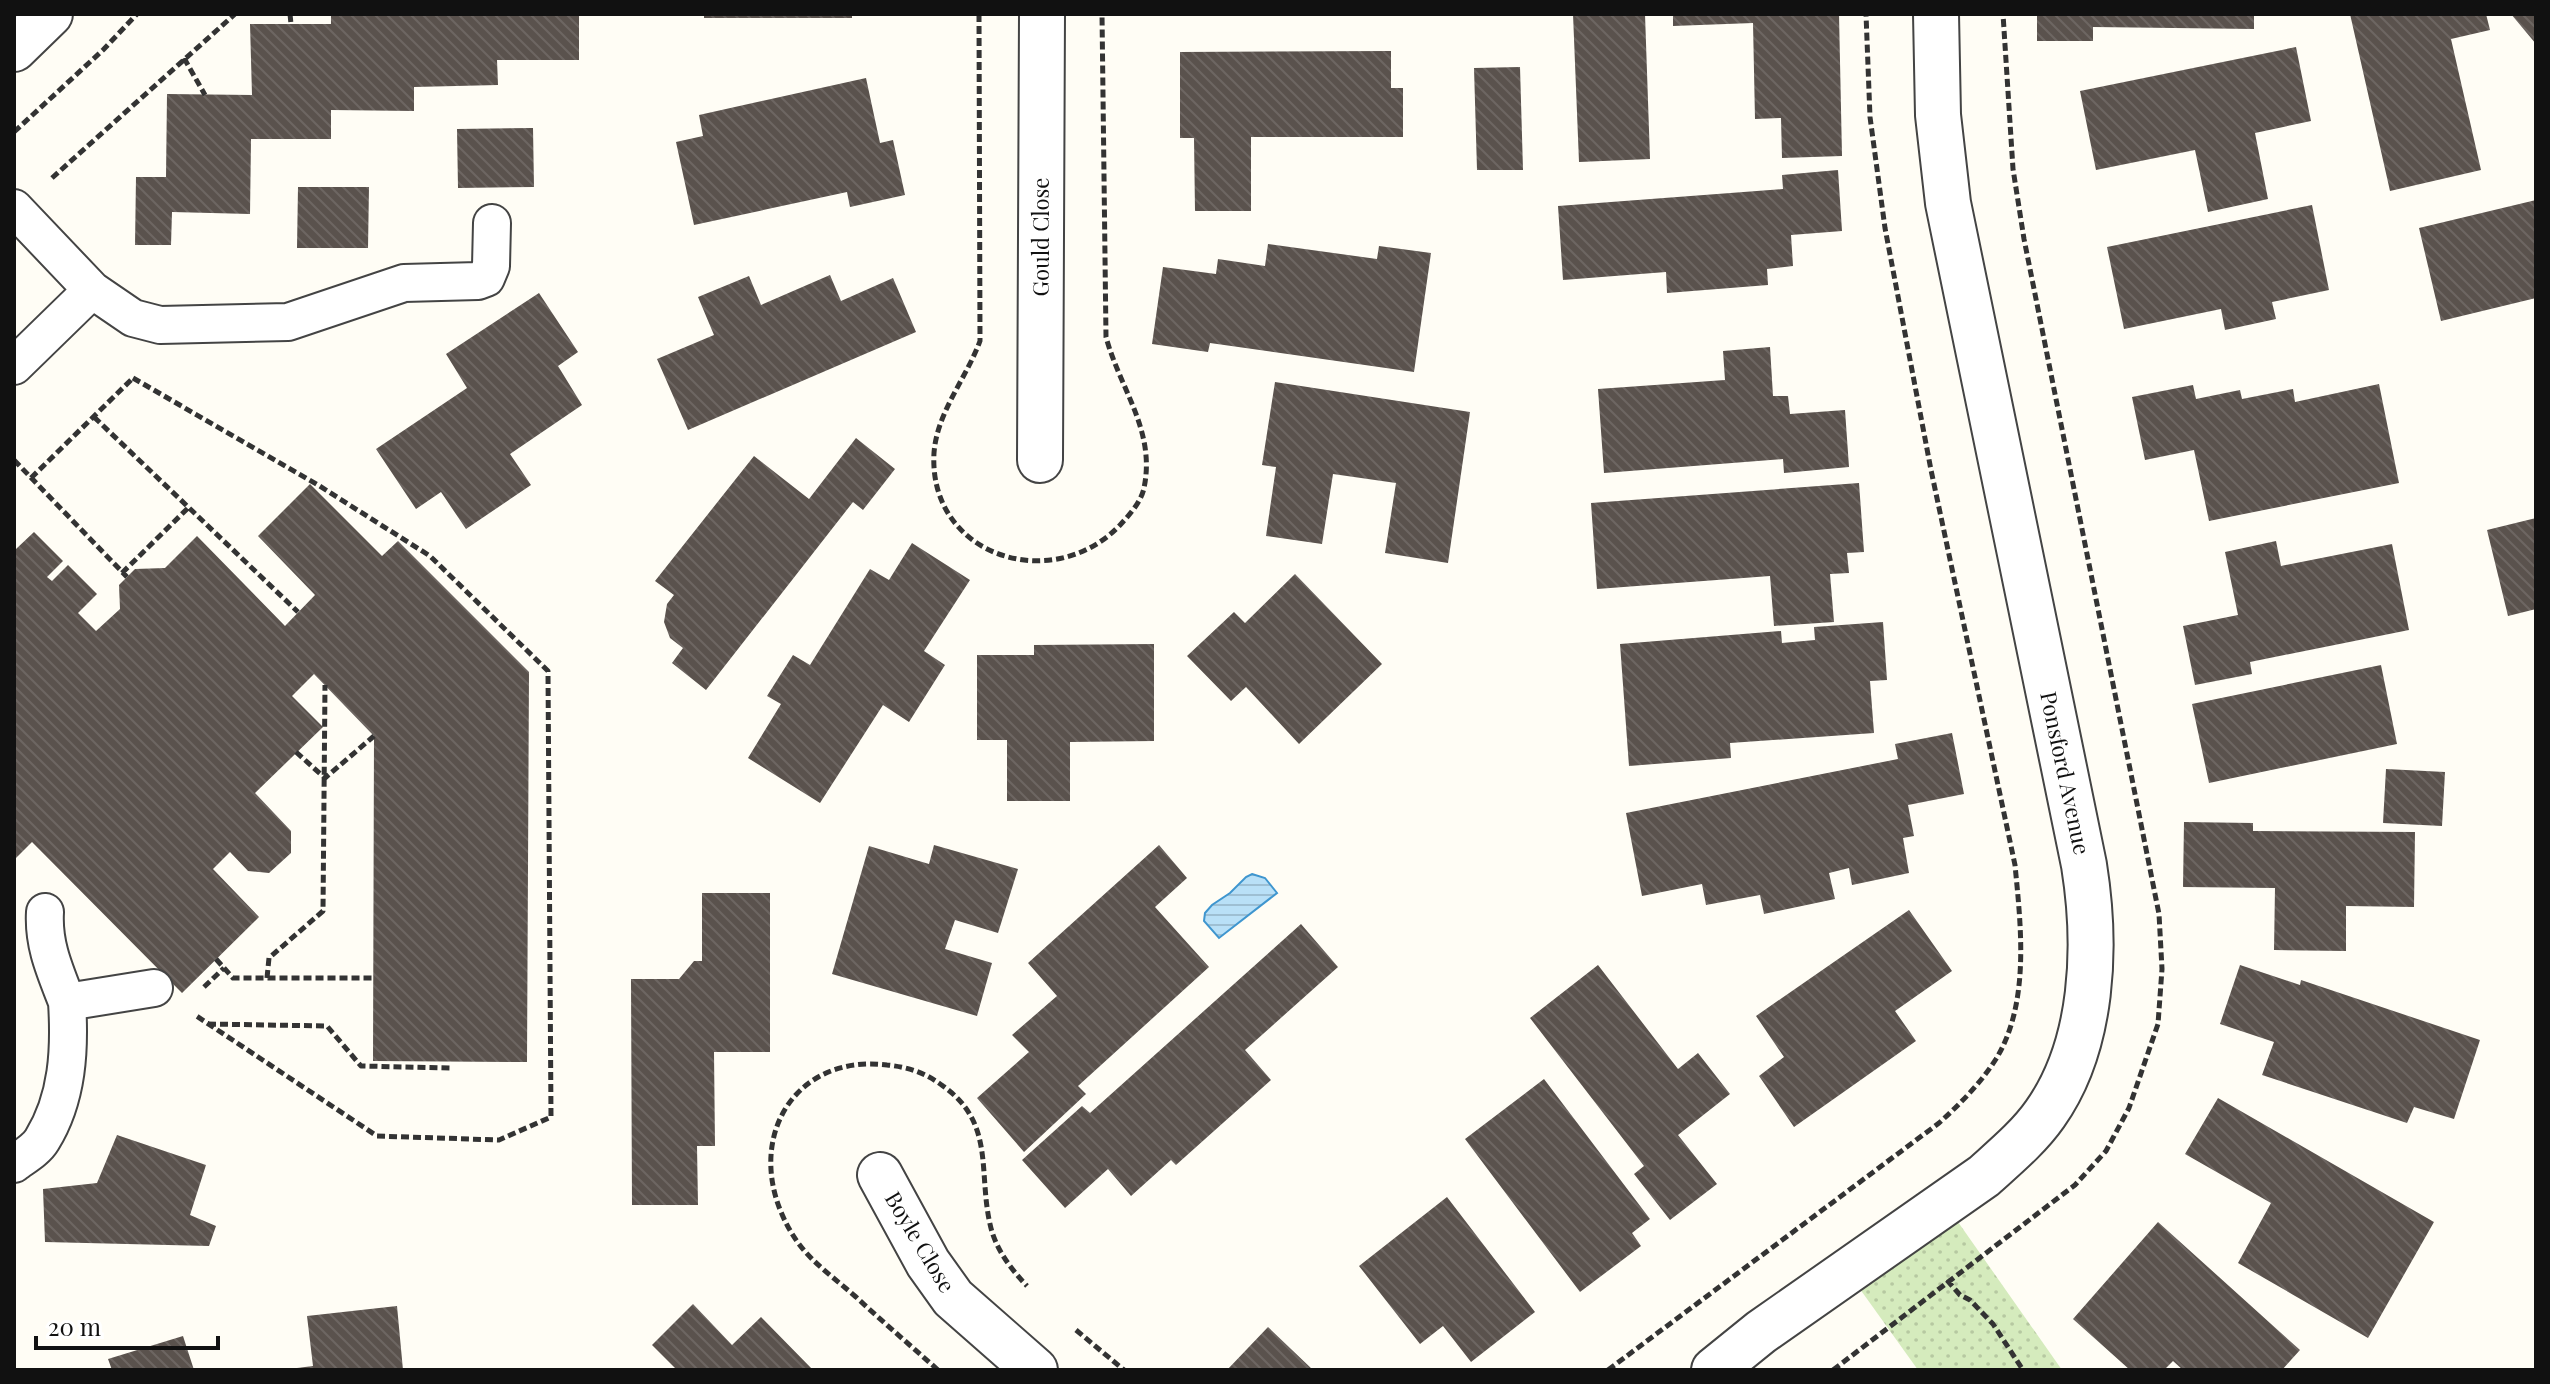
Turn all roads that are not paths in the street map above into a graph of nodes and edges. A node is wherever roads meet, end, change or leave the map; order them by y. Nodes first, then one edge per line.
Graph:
1 (50, 14) edge
2 (1042, 14) edge
3 (1936, 14) edge
4 (14, 49) edge
5 (15, 210) edge
6 (492, 223) dead end
7 (92, 290) junction
8 (14, 366) edge
9 (1040, 460) dead end
10 (45, 912) dead end
11 (154, 988) road end
12 (67, 1002) junction
13 (14, 1164) edge
14 (880, 1175) dead end
15 (1035, 1370) edge
16 (1714, 1370) edge

1 - 4 street
2 - 9 street, Gould Close
3 - 16 street, Ponsford Avenue
5 - 7 lane
6 - 7 lane
7 - 8 lane
10 - 12 lane
11 - 12 lane
12 - 13 lane
14 - 15 street, Boyle Close

